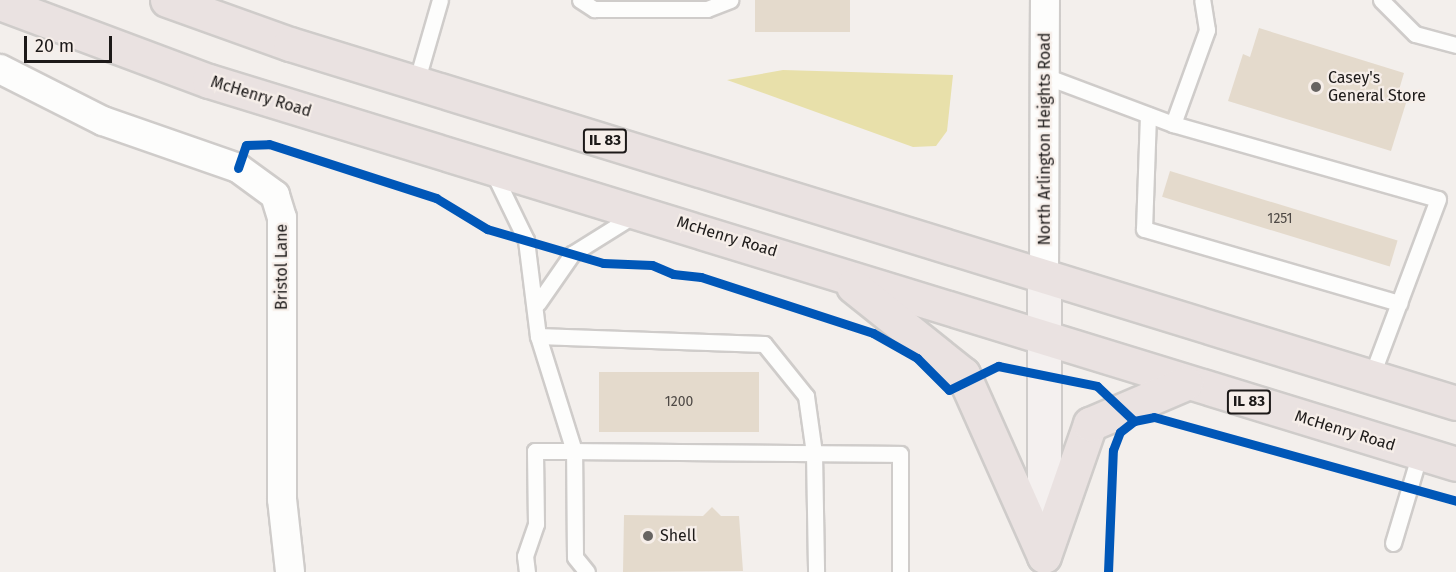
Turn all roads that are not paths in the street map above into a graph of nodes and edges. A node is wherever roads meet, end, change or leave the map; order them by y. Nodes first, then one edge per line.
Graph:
1 (167, 0) edge
2 (440, 0) edge
3 (580, 0) edge
4 (1045, 0) edge
5 (1202, 0) edge
6 (1381, 0) edge
7 (0, 3) edge
8 (724, 4) edge
9 (1456, 45) edge
10 (0, 69) edge
11 (1045, 76) junction
12 (416, 83) junction
13 (1148, 115) junction
14 (1173, 124) junction
15 (492, 169) junction
16 (642, 210) junction
17 (830, 269) junction
18 (1044, 278) junction
19 (538, 303) junction
20 (1399, 303) junction
21 (538, 336) junction
22 (1042, 340) junction
23 (1371, 377) junction
24 (1186, 383) junction
25 (1456, 403) edge
26 (574, 451) junction
27 (814, 453) junction
28 (1420, 453) junction
29 (1456, 464) edge
30 (1393, 543) dead end
31 (1044, 564) edge
32 (290, 572) edge
33 (527, 572) edge
34 (587, 572) edge
35 (816, 572) edge
36 (900, 572) edge

1 - 12 main road, IL 83
2 - 12 lane
3 - 8 lane
4 - 11 street, North Arlington Heights Road
5 - 14 lane
6 - 9 lane
7 - 15 main road, McHenry Road / IL 83
10 - 32 street, Bristol Lane
11 - 13 lane
11 - 18 street, North Arlington Heights Road
12 - 18 main road, IL 83
13 - 14 lane
13 - 20 lane
14 - 20 lane
15 - 16 main road, McHenry Road / IL 83
15 - 19 lane
16 - 17 main road, McHenry Road / IL 83
16 - 19 lane
17 - 22 main road, McHenry Road / IL 83
17 - 31 main road
18 - 22 main road
18 - 23 main road, IL 83
19 - 21 lane
20 - 23 lane
21 - 26 lane
21 - 27 lane
22 - 24 main road, McHenry Road / IL 83
22 - 31 main road
23 - 25 main road, IL 83
24 - 28 main road, McHenry Road / IL 83
24 - 31 main road
26 - 27 lane
26 - 33 lane
26 - 34 lane
27 - 35 lane
27 - 36 lane
28 - 29 main road, McHenry Road / IL 83
28 - 30 lane

